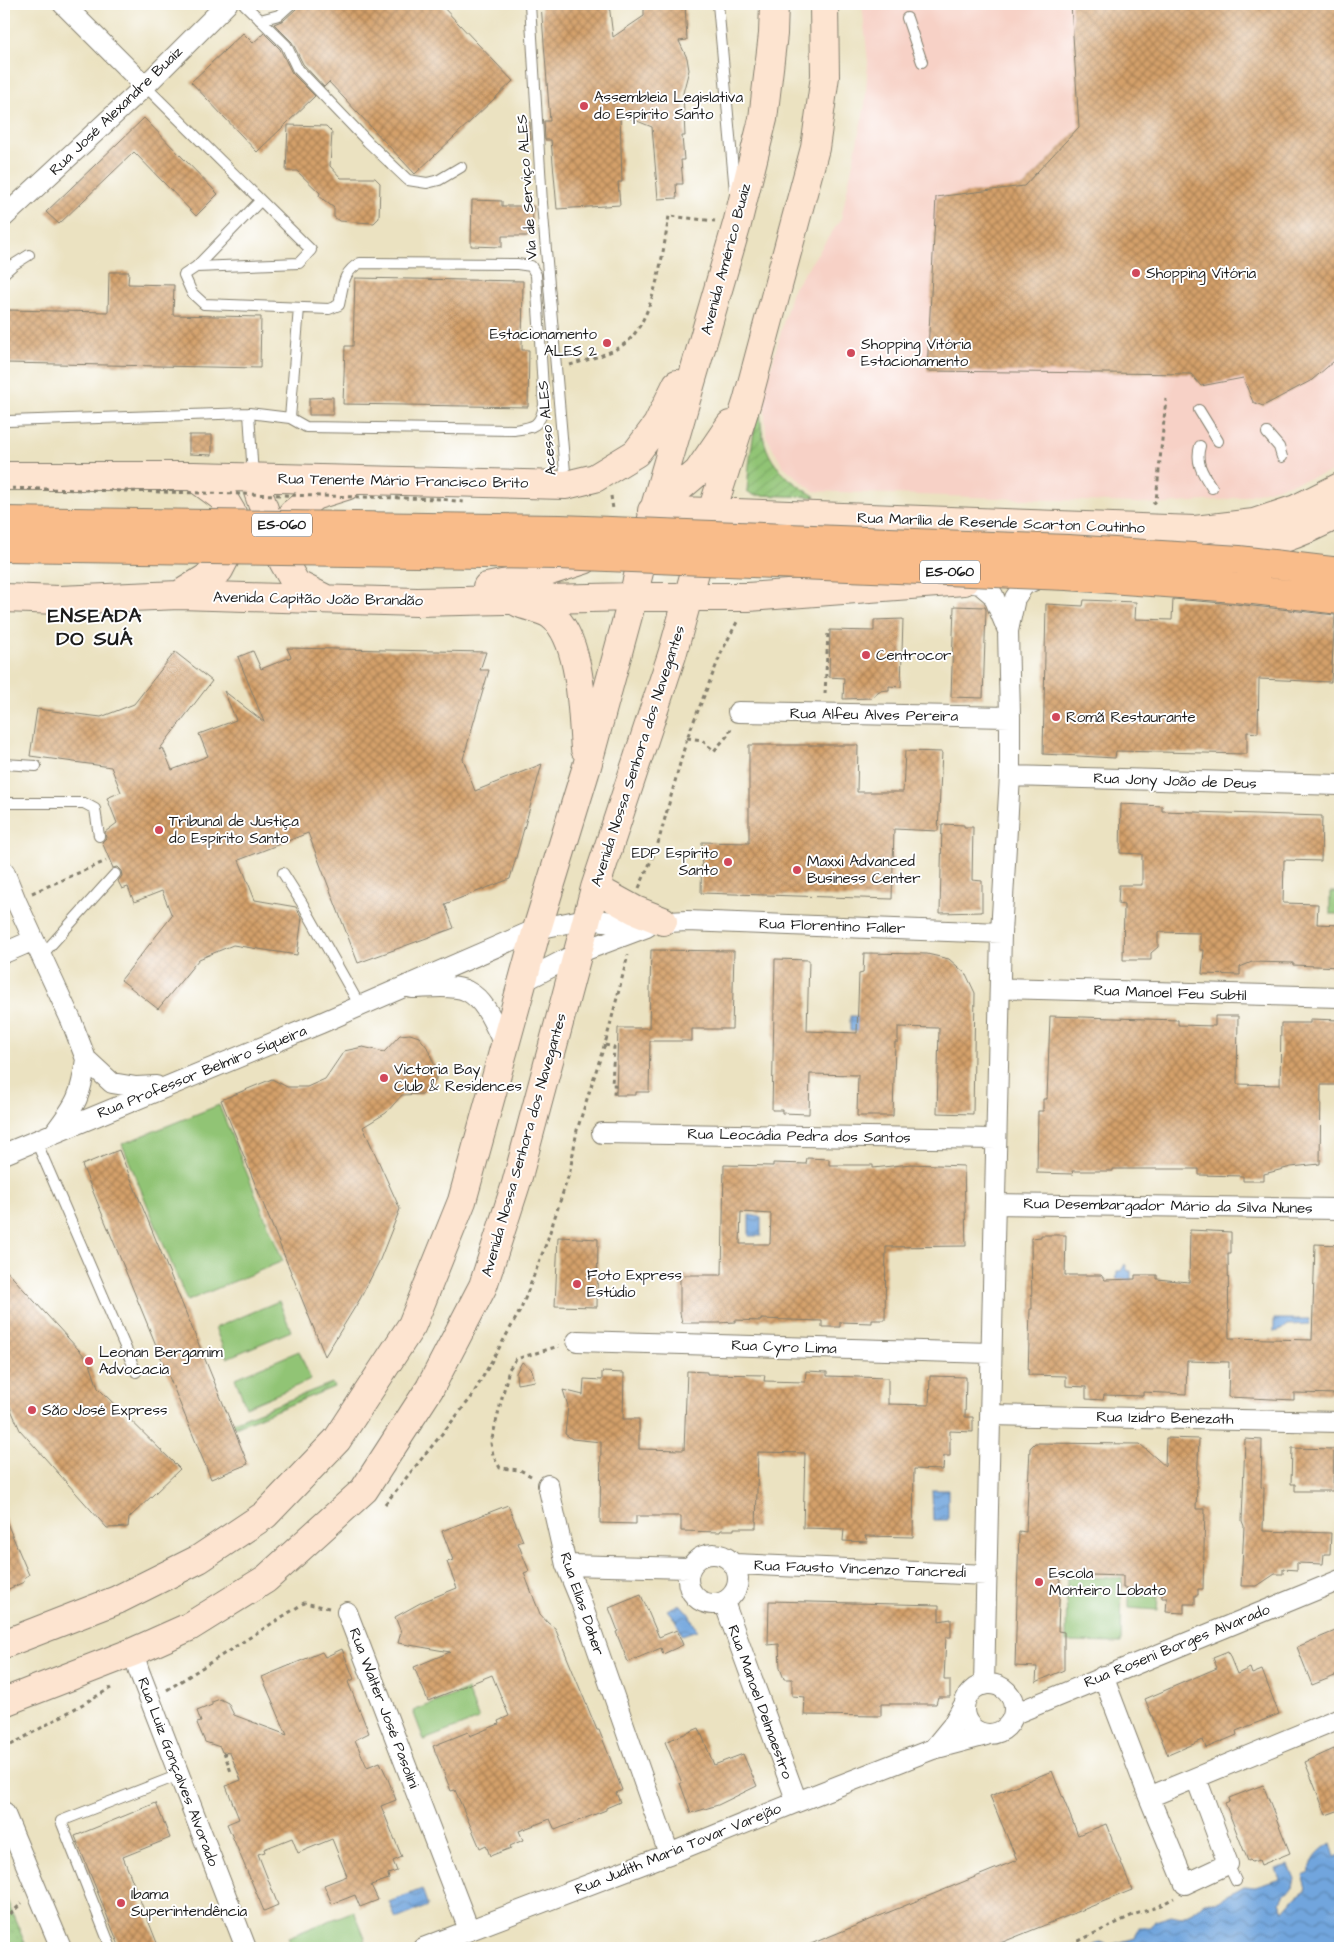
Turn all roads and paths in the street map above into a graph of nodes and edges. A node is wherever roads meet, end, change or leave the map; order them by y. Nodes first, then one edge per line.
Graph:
1 (62, 4) edge
2 (226, 4) edge
3 (244, 4) edge
4 (292, 4) edge
5 (530, 4) edge
6 (718, 4) edge
7 (774, 4) edge
8 (824, 4) edge
9 (907, 18) dead end
10 (260, 20) junction
11 (922, 62) dead end
12 (144, 86) junction
13 (461, 167) dead end
14 (260, 201) junction
15 (4, 217) edge
16 (737, 224) junction
17 (30, 256) dead end
18 (196, 267) junction
19 (4, 273) edge
20 (300, 308) junction
21 (712, 313) junction
22 (557, 369) junction
23 (1166, 399) dead end
24 (747, 402) junction
25 (1199, 410) dead end
26 (249, 413) junction
27 (290, 418) junction
28 (4, 419) edge
29 (1267, 433) dead end
30 (1218, 441) dead end
31 (1200, 446) dead end
32 (1282, 457) dead end
33 (4, 476) edge
34 (194, 476) junction
35 (253, 477) junction
36 (359, 481) junction
37 (566, 485) junction
38 (1340, 487) edge
39 (1212, 488) dead end
40 (1156, 501) dead end
41 (654, 510) junction
42 (712, 510) junction
43 (1340, 513) edge
44 (4, 521) edge
45 (4, 547) edge
46 (283, 561) junction
47 (1340, 572) edge
48 (1045, 575) junction
49 (961, 581) junction
50 (179, 595) junction
51 (633, 597) junction
52 (688, 597) junction
53 (4, 598) edge
54 (722, 598) junction
55 (326, 599) junction
56 (506, 599) junction
57 (1340, 600) edge
58 (417, 602) junction
59 (1008, 631) junction
60 (828, 633) dead end
61 (672, 655) junction
62 (738, 712) joint
63 (824, 714) junction
64 (1010, 716) junction
65 (687, 738) dead end
66 (4, 764) edge
67 (36, 766) dead end
68 (587, 766) junction
69 (1010, 776) junction
70 (1340, 785) edge
71 (4, 803) edge
72 (99, 836) dead end
73 (107, 860) dead end
74 (4, 871) edge
75 (283, 873) dead end
76 (115, 874) dead end
77 (595, 888) junction
78 (16, 901) junction
79 (586, 920) junction
80 (663, 921) junction
81 (537, 929) junction
82 (1001, 933) junction
83 (38, 948) junction
84 (4, 953) edge
85 (578, 953) junction
86 (524, 980) junction
87 (1000, 988) junction
88 (400, 989) junction
89 (1340, 997) edge
90 (360, 1006) junction
91 (505, 1046) junction
92 (605, 1046) dead end
93 (86, 1059) junction
94 (168, 1086) junction
95 (614, 1095) dead end
96 (602, 1133) dead end
97 (45, 1138) junction
98 (996, 1140) junction
99 (4, 1154) edge
100 (995, 1204) junction
101 (1340, 1209) edge
102 (577, 1341) joint
103 (991, 1353) junction
104 (136, 1372) dead end
105 (990, 1414) junction
106 (1340, 1422) edge
107 (548, 1485) joint
108 (734, 1564) junction
109 (566, 1565) junction
110 (690, 1568) junction
111 (986, 1575) junction
112 (1340, 1580) edge
113 (724, 1602) junction
114 (347, 1612) joint
115 (4, 1644) edge
116 (136, 1662) junction
117 (1103, 1676) junction
118 (984, 1685) junction
119 (150, 1701) junction
120 (4, 1702) edge
121 (964, 1705) junction
122 (1014, 1714) junction
123 (1340, 1718) edge
124 (986, 1735) junction
125 (4, 1749) edge
126 (933, 1749) junction
127 (224, 1752) dead end
128 (231, 1772) dead end
129 (179, 1775) junction
130 (1196, 1778) junction
131 (1149, 1797) junction
132 (797, 1802) junction
133 (4, 1812) edge
134 (669, 1854) junction
135 (1185, 1884) junction
136 (469, 1930) junction
137 (61, 1948) edge
138 (111, 1948) edge
139 (246, 1948) edge
140 (423, 1948) edge
141 (1064, 1948) edge

1 - 12 street
2 - 12 street, Rua José Alexandre Buaiz
3 - 10 lane
4 - 10 lane
5 - 22 lane, Via de Serviço ALES
6 - 16 lane
7 - 16 main road, Avenida Américo Buaiz
8 - 24 main road
9 - 11 lane
10 - 13 lane
12 - 14 lane
12 - 15 street, Rua José Alexandre Buaiz
14 - 18 lane
14 - 18 lane
16 - 21 main road, Avenida Américo Buaiz
16 - 22 path
17 - 19 lane
18 - 20 lane
20 - 27 lane
20 - 27 lane
21 - 37 main road, Rua Tenente Mário Francisco Brito
21 - 41 main road, Avenida Américo Buaiz
22 - 37 lane, Acesso ALES
23 - 40 path
24 - 41 main road
24 - 42 main road, Avenida Nossa Senhora dos Navegantes
25 - 30 lane
26 - 27 lane
26 - 28 lane
26 - 35 lane
29 - 32 lane
31 - 39 lane
33 - 34 main road, Rua Tenente Mário Francisco Brito
34 - 35 main road, Rua Tenente Mário Francisco Brito
34 - 50 main road
35 - 36 main road, Rua Tenente Mário Francisco Brito
35 - 46 main road
36 - 37 main road, Rua Tenente Mário Francisco Brito
36 - 46 main road
38 - 42 main road, Rua Marília de Resende Scarton Coutinho
41 - 42 main road, Rua Marília de Resende Scarton Coutinho
41 - 51 main road
41 - 58 main road
42 - 52 main road, Avenida Nossa Senhora dos Navegantes
43 - 48 main road
44 - 47 main road, ES-060, bridge
45 - 57 main road, ES-060, bridge
46 - 55 main road
48 - 49 main road
48 - 59 street
49 - 54 main road
49 - 59 street
50 - 53 main road, Avenida Capitão João Brandão
50 - 55 main road, Avenida Capitão João Brandão
51 - 52 main road
51 - 56 main road, Avenida Capitão João Brandão
51 - 68 main road
52 - 54 main road
52 - 61 main road, Avenida Nossa Senhora dos Navegantes
54 - 61 main road
55 - 58 main road, Avenida Capitão João Brandão
56 - 58 main road, Avenida Capitão João Brandão
56 - 68 main road
59 - 64 street
60 - 63 path
61 - 77 main road, Avenida Nossa Senhora dos Navegantes
62 - 63 street, Rua Alfeu Alves Pereira
62 - 65 path
63 - 64 street, Rua Alfeu Alves Pereira
64 - 69 street
66 - 67 lane
68 - 81 main road
69 - 70 street, Rua Jony João de Deus
69 - 82 street
71 - 72 lane
73 - 78 path
74 - 78 street
75 - 90 lane
76 - 83 lane
77 - 79 main road, Avenida Nossa Senhora dos Navegantes
77 - 80 main road
78 - 83 street
79 - 80 street, Rua Florentino Faller
79 - 81 street, Rua Florentino Faller
79 - 85 main road, Avenida Nossa Senhora dos Navegantes
80 - 82 street, Rua Florentino Faller
80 - 85 street, Rua Florentino Faller
81 - 86 main road
81 - 88 street, Rua Professor Belmiro Siqueira
82 - 87 street
83 - 84 street
83 - 93 street
85 - 86 street, Rua Florentino Faller
85 - 116 main road, Avenida Nossa Senhora dos Navegantes
86 - 91 main road
87 - 89 street, Rua Manoel Feu Subtil
87 - 98 street
88 - 90 street, Rua Professor Belmiro Siqueira
88 - 91 street, Rua Professor Belmiro Siqueira
90 - 94 street, Rua Professor Belmiro Siqueira
91 - 115 main road
92 - 95 path
93 - 94 street
93 - 97 street
94 - 97 street, Rua Professor Belmiro Siqueira
96 - 98 street, Rua Leocádia Pedra dos Santos
97 - 99 street, Rua Professor Belmiro Siqueira
97 - 104 lane
98 - 100 street
100 - 101 street, Rua Desembargador Mário da Silva Nunes
100 - 103 street
102 - 103 street, Rua Cyro Lima
102 - 107 path
103 - 105 street
105 - 106 street, Rua Izidro Benezath
105 - 111 street
107 - 109 street, Rua Elias Daher
108 - 110 street
108 - 111 street, Rua Fausto Vincenzo Tancredi
108 - 113 street
109 - 110 street
109 - 134 street, Rua Elias Daher
110 - 113 street
111 - 118 street
112 - 117 street, Rua Roseni Borges Alvarado
113 - 132 street, Rua Manoel Delmaestro
114 - 119 path, Rua Walter José Pasolini
114 - 136 street, Rua Walter José Pasolini
116 - 119 street, Rua Luiz Gonçalves Alvorado
116 - 120 main road, Avenida Nossa Senhora dos Navegantes
116 - 125 path
117 - 122 street, Rua Roseni Borges Alvarado
117 - 131 street
118 - 121 street
118 - 122 street
119 - 129 street, Rua Luiz Gonçalves Alvorado
121 - 124 street
121 - 126 street, Rua Judith Maria Tovar Varejão
122 - 124 street
123 - 130 street
124 - 126 street, Rua Judith Maria Tovar Varejão
126 - 132 street, Rua Judith Maria Tovar Varejão
127 - 128 path
129 - 138 lane
129 - 139 street, Rua Luiz Gonçalves Alvorado
130 - 131 street
130 - 135 street
131 - 135 street
132 - 134 street, Rua Judith Maria Tovar Varejão
133 - 137 street
134 - 136 street, Rua Judith Maria Tovar Varejão
135 - 141 path
136 - 140 street, Rua Judith Maria Tovar Varejão

